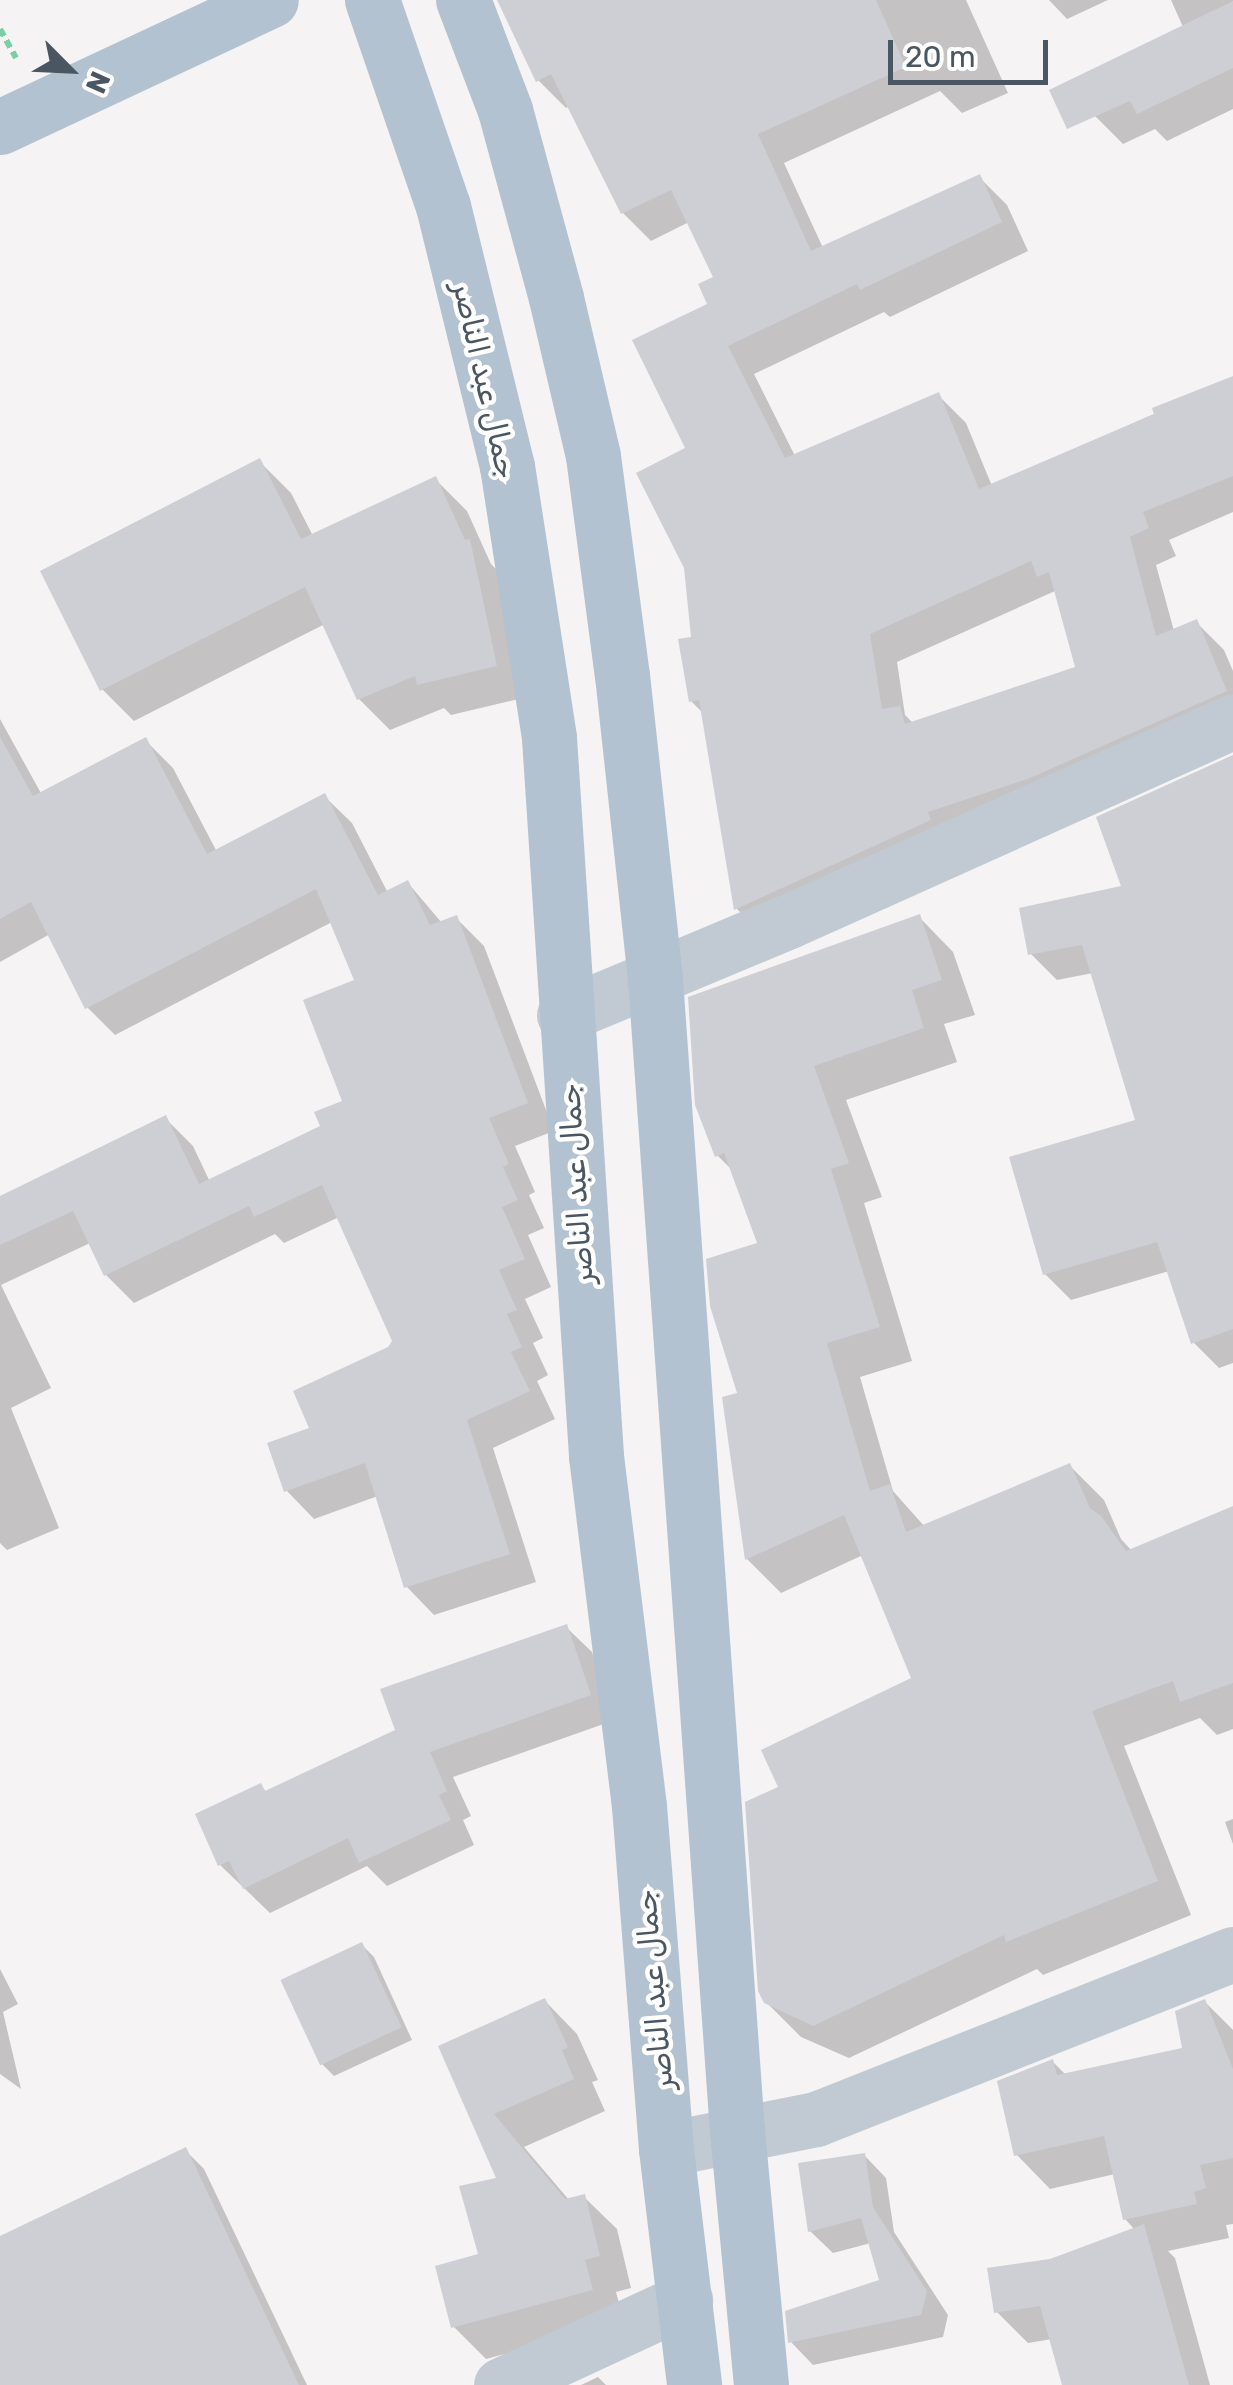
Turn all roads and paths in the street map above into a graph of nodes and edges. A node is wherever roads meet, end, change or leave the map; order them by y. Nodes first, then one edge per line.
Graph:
1 (271, 0) edge
2 (372, 0) edge
3 (463, 0) edge
4 (0, 127) edge
5 (1233, 721) edge
6 (655, 979) junction
7 (564, 1014) junction
8 (1233, 1954) edge
9 (737, 2131) junction
10 (666, 2149) junction
11 (685, 2300) junction
12 (501, 2385) edge
13 (694, 2385) edge
14 (761, 2385) edge

1 - 4 main road
2 - 7 main road, جمال عبد الناصر
3 - 6 main road
5 - 6 street
6 - 7 street
6 - 9 main road
7 - 10 main road, جمال عبد الناصر
8 - 9 street
9 - 10 street
9 - 14 main road
10 - 11 main road, جمال عبد الناصر
11 - 12 street
11 - 13 main road, جمال عبد الناصر

